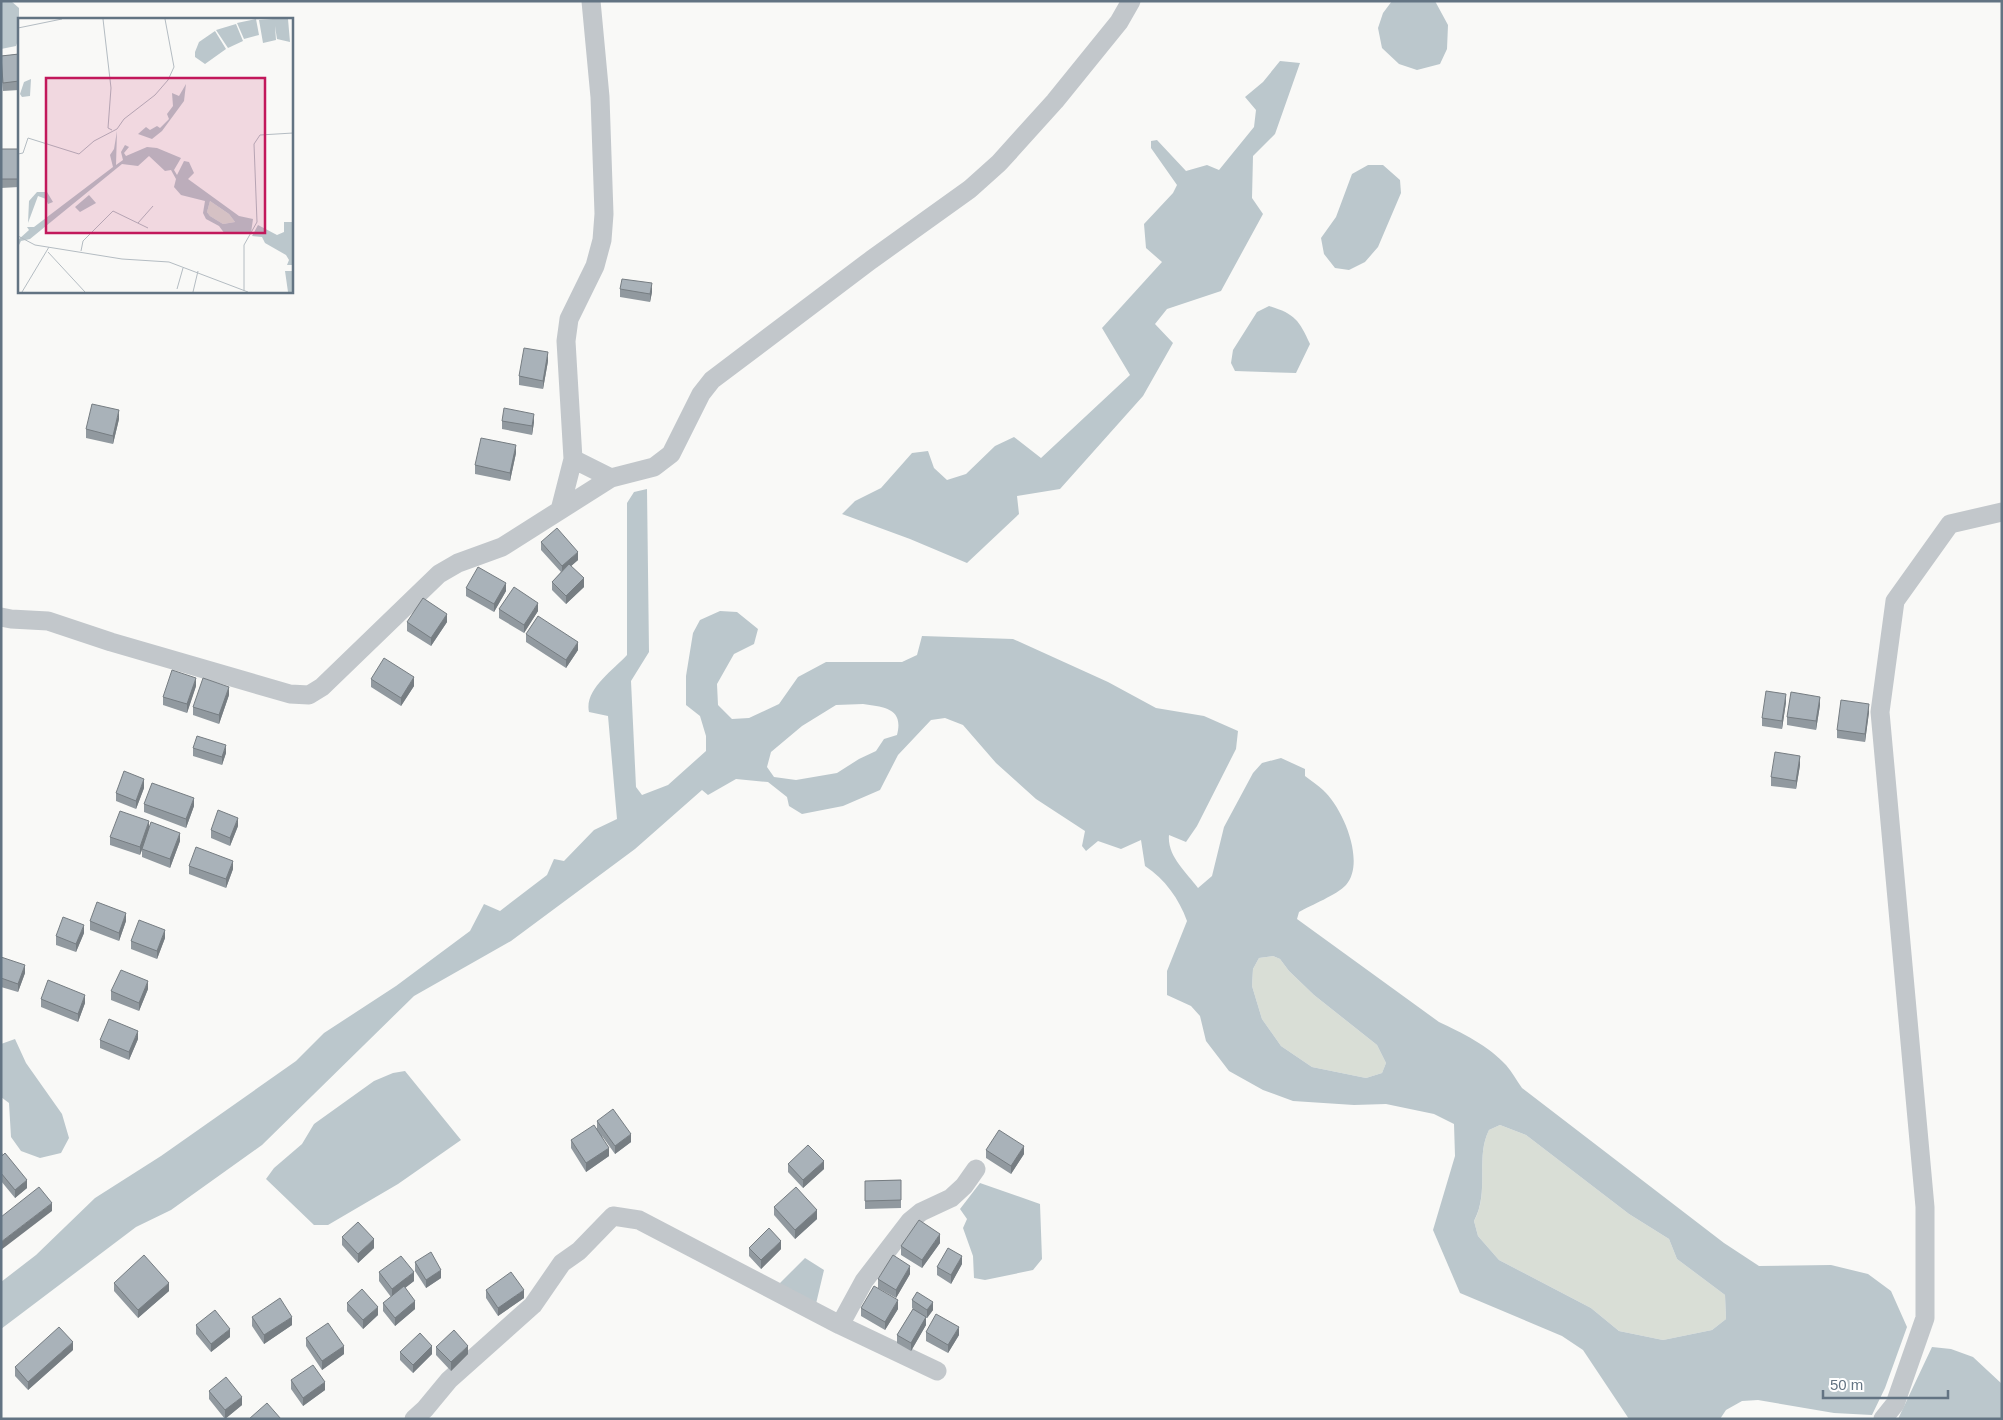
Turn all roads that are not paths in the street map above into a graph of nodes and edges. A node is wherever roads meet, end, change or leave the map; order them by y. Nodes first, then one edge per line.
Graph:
1 (591, 1) edge
2 (1131, 1) edge
3 (573, 459) junction
4 (611, 478) junction
5 (560, 510) junction
6 (2002, 512) edge
7 (1, 617) edge
8 (976, 1169) dead end
9 (840, 1325) junction
10 (937, 1371) dead end
11 (414, 1419) edge
12 (1883, 1419) edge

1 - 3 street
2 - 4 street
3 - 4 street
3 - 5 street
4 - 5 street
5 - 7 street
6 - 12 street
8 - 9 street
9 - 10 street
9 - 11 street

